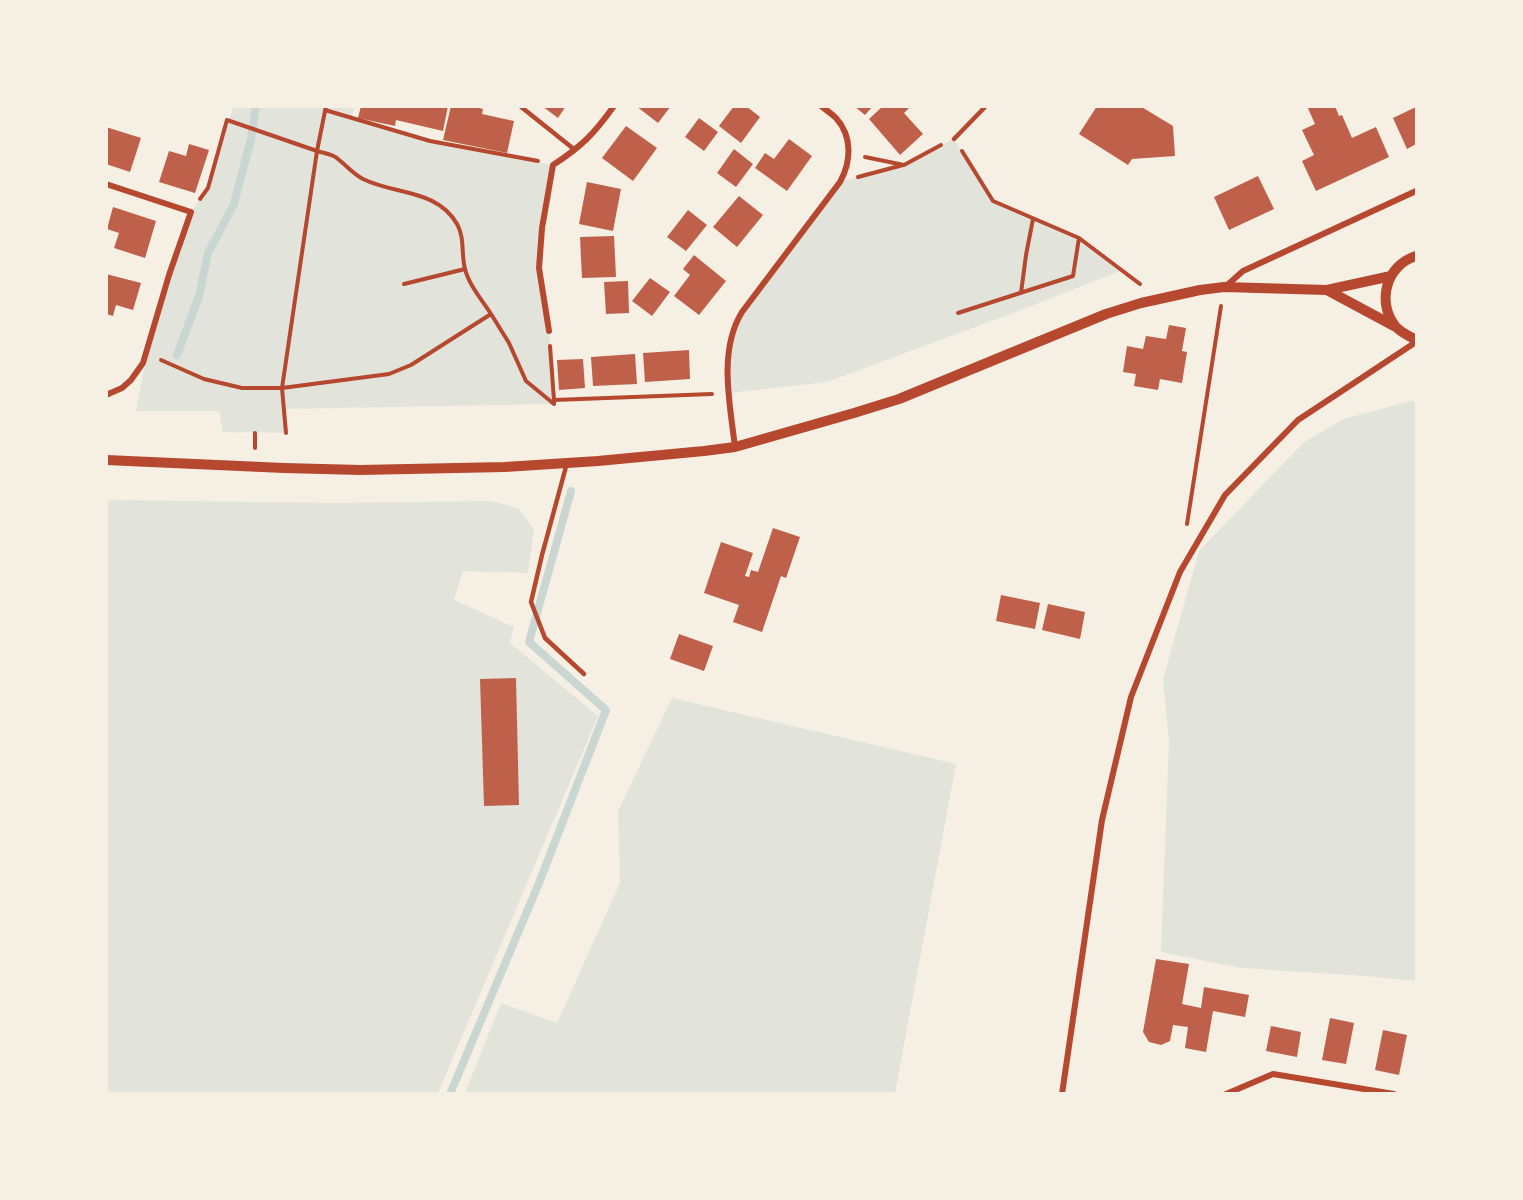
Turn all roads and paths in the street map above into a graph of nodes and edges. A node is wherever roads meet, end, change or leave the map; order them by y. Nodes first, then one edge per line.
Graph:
1 (520, 106) edge
2 (614, 106) edge
3 (820, 106) edge
4 (986, 106) edge
5 (326, 108) edge
6 (954, 139) junction
7 (575, 150) junction
8 (317, 151) junction
9 (849, 153) junction
10 (553, 165) junction
11 (904, 165) junction
12 (840, 182) junction
13 (106, 184) edge
14 (1416, 191) edge
15 (190, 212) junction
16 (1033, 219) junction
17 (1079, 238) junction
18 (1416, 256) edge
19 (465, 269) junction
20 (1391, 276) junction
21 (404, 284) dead end
22 (1142, 285) dead end
23 (1224, 287) junction
24 (1328, 290) junction
25 (1021, 293) junction
26 (958, 313) dead end
27 (491, 314) junction
28 (1397, 327) junction
29 (549, 331) joint
30 (1416, 341) edge
31 (147, 353) junction
32 (282, 388) junction
33 (728, 393) junction
34 (106, 395) edge
35 (554, 399) junction
36 (286, 433) dead end
37 (735, 447) junction
38 (106, 460) edge
39 (567, 463) junction
40 (1187, 527) dead end
41 (584, 674) dead end
42 (1062, 1094) edge
43 (1226, 1094) edge
44 (1394, 1094) edge

1 - 7 lane
2 - 7 street
3 - 9 street
4 - 6 lane
5 - 8 path
5 - 10 path
6 - 11 path
6 - 16 path
7 - 10 street
8 - 15 path
8 - 19 path
8 - 32 path
9 - 11 path
9 - 12 street
10 - 29 street
11 - 12 path
12 - 33 street
13 - 15 street
14 - 23 street
15 - 31 street
16 - 17 path
16 - 25 path
17 - 22 path
17 - 25 path
18 - 20 street
19 - 21 path
19 - 27 path
20 - 24 street
20 - 28 street
23 - 24 street
23 - 37 street
23 - 40 path
24 - 28 street
25 - 26 path
27 - 32 path
27 - 35 path
28 - 30 street
29 - 35 path
30 - 42 street
31 - 32 path
31 - 34 street
32 - 36 path
33 - 35 path
33 - 37 street
37 - 39 street
38 - 39 street
39 - 41 lane
43 - 44 street

